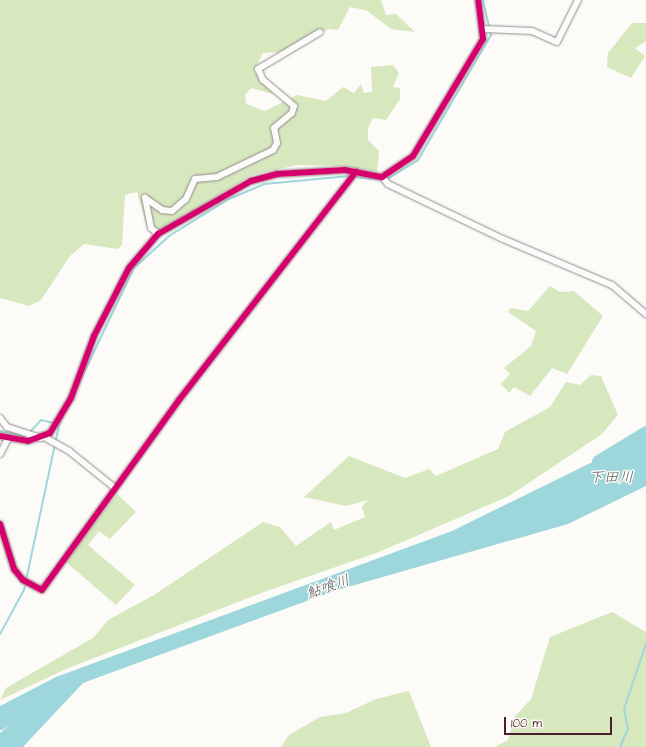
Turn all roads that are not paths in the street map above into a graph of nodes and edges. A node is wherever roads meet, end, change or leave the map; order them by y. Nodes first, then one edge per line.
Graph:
1 (478, 0) edge
2 (578, 0) edge
3 (485, 29) junction
4 (320, 32) dead end
5 (355, 176) junction
6 (383, 179) junction
7 (158, 234) junction
8 (646, 314) edge
9 (0, 418) edge
10 (0, 436) edge
11 (43, 438) junction
12 (8, 439) junction
13 (0, 454) edge
14 (115, 488) junction
15 (0, 524) edge

1 - 3 street
2 - 3 street
3 - 6 street
4 - 7 street
5 - 6 street
5 - 7 street
5 - 14 street
6 - 8 street
7 - 11 street
9 - 11 street
10 - 12 street
11 - 12 street
11 - 14 street
12 - 13 street
14 - 15 street

